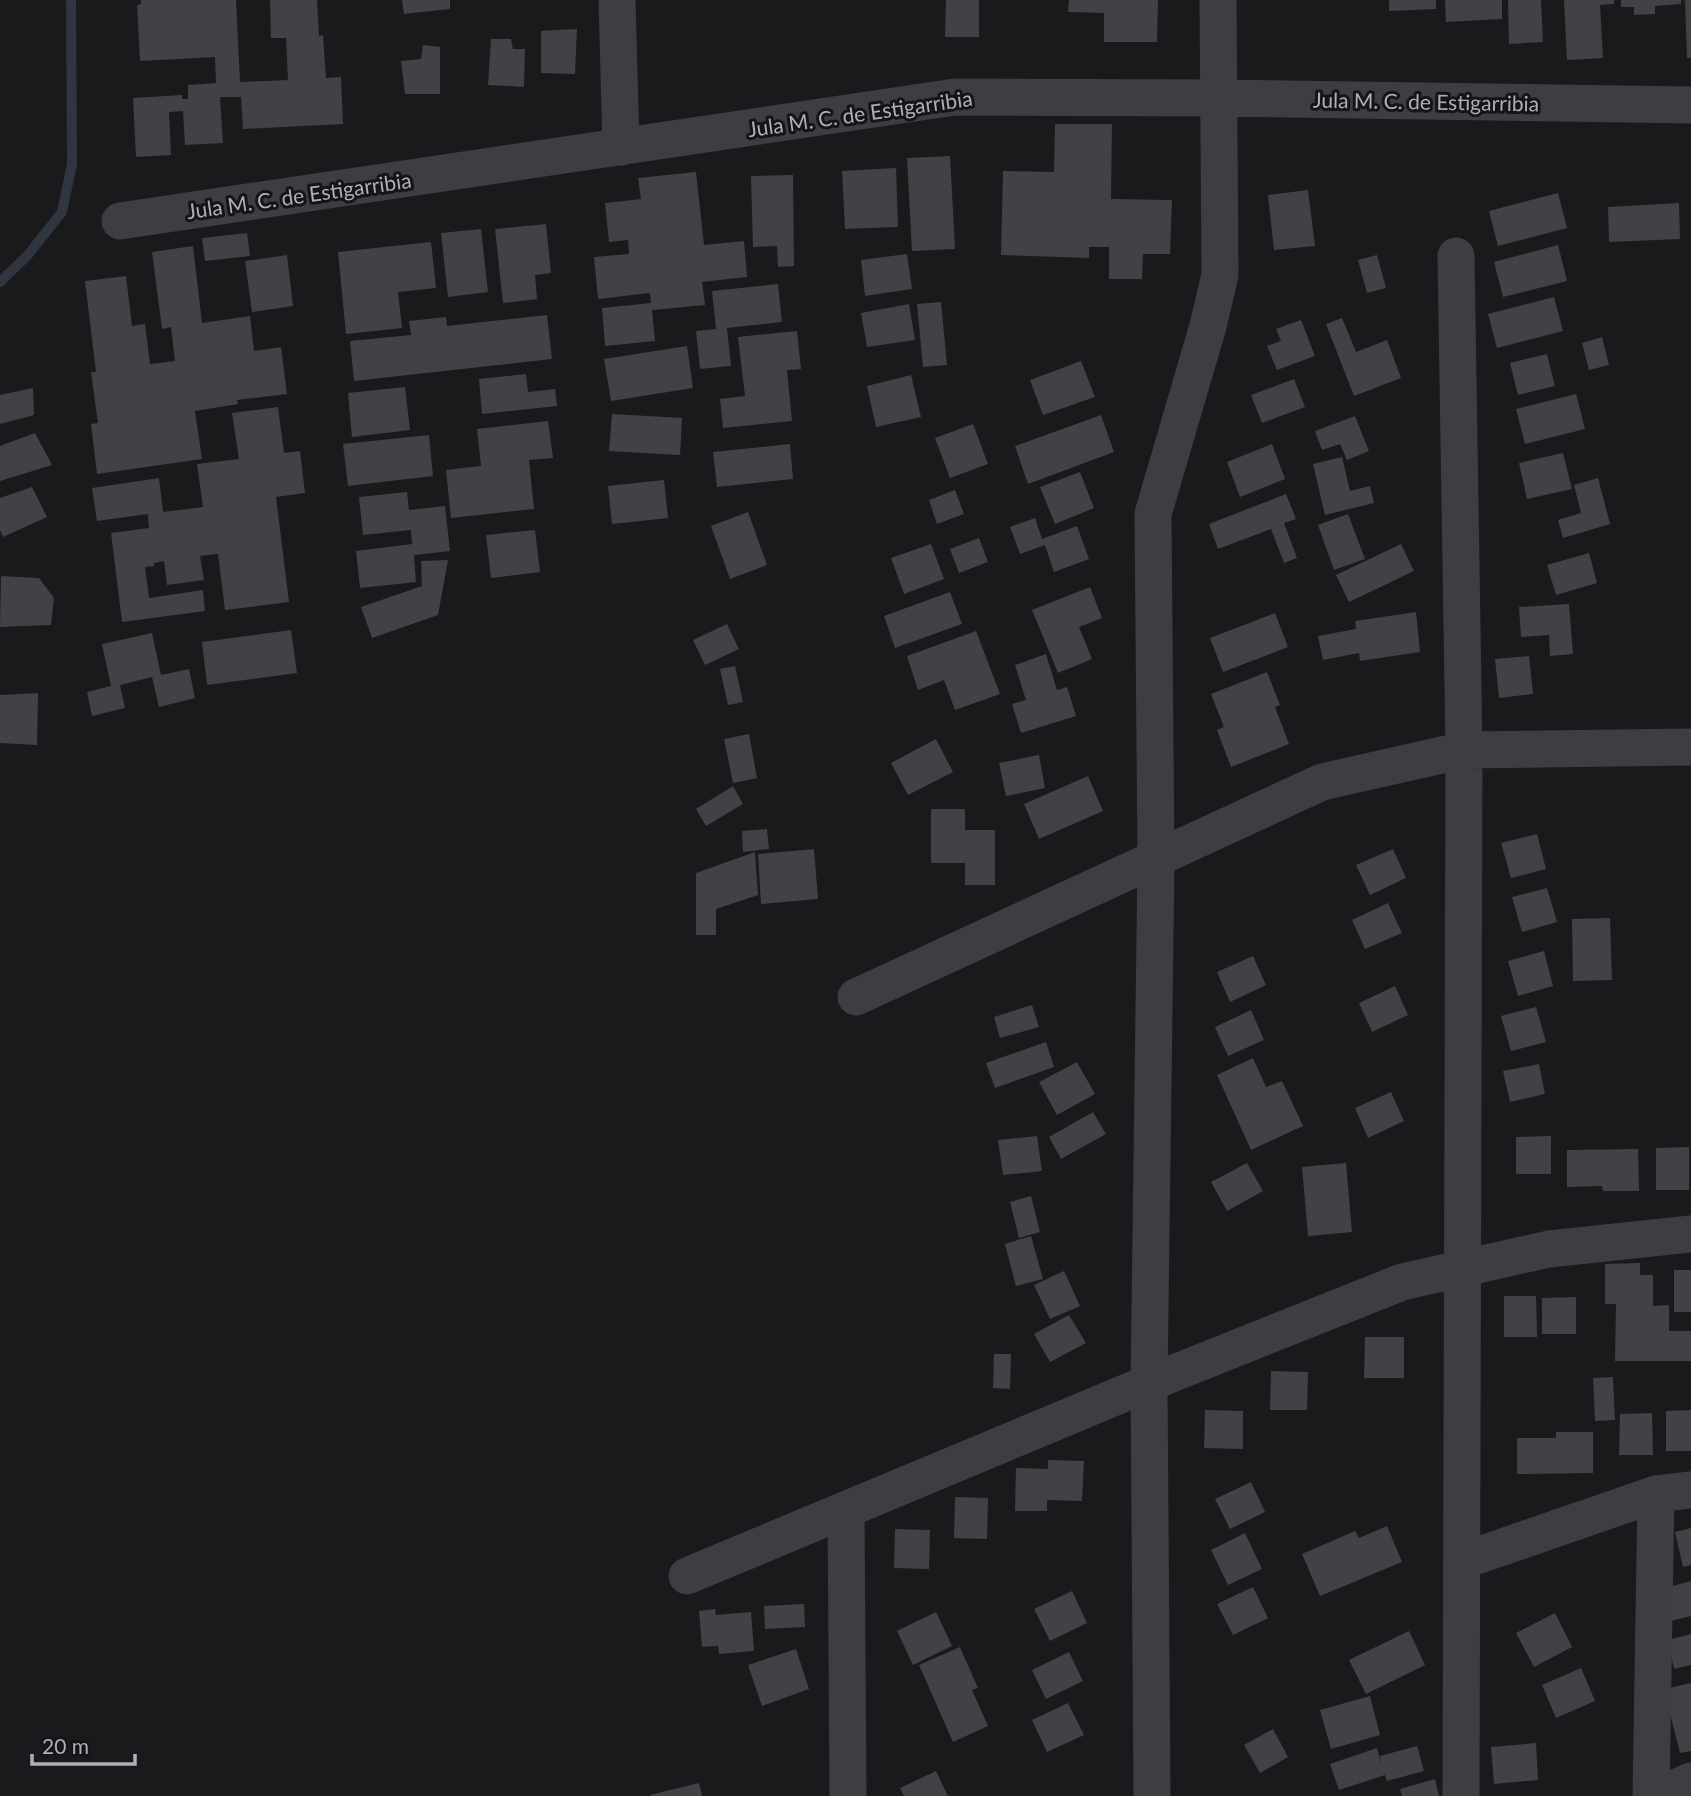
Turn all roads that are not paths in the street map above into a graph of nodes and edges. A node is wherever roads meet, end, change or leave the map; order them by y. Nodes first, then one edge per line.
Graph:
1 (617, 0) edge
2 (1217, 0) edge
3 (1217, 98) junction
4 (1691, 106) edge
5 (621, 147) junction
6 (120, 221) dead end
7 (1456, 256) dead end
8 (1691, 747) edge
9 (1464, 750) junction
10 (1156, 861) junction
11 (856, 997) dead end
12 (1691, 1234) edge
13 (1463, 1268) junction
14 (1149, 1383) junction
15 (1674, 1492) edge
16 (846, 1510) junction
17 (1462, 1560) junction
18 (687, 1576) dead end
19 (1691, 1781) edge
20 (848, 1796) edge
21 (1152, 1796) edge
22 (1461, 1796) edge
23 (1651, 1796) edge
24 (1657, 1796) edge

1 - 5 street
2 - 3 street
3 - 4 street, Jula M. C. de Estigarribia
3 - 5 street, Jula M. C. de Estigarribia
3 - 10 street
5 - 6 street, Jula M. C. de Estigarribia
7 - 9 street
8 - 9 street
9 - 10 street
9 - 13 street
10 - 11 street
10 - 14 street
12 - 13 street
13 - 14 street
13 - 17 street
14 - 16 street
14 - 21 street
15 - 17 street
15 - 23 street
16 - 18 street
16 - 20 street
17 - 22 street
19 - 24 street

